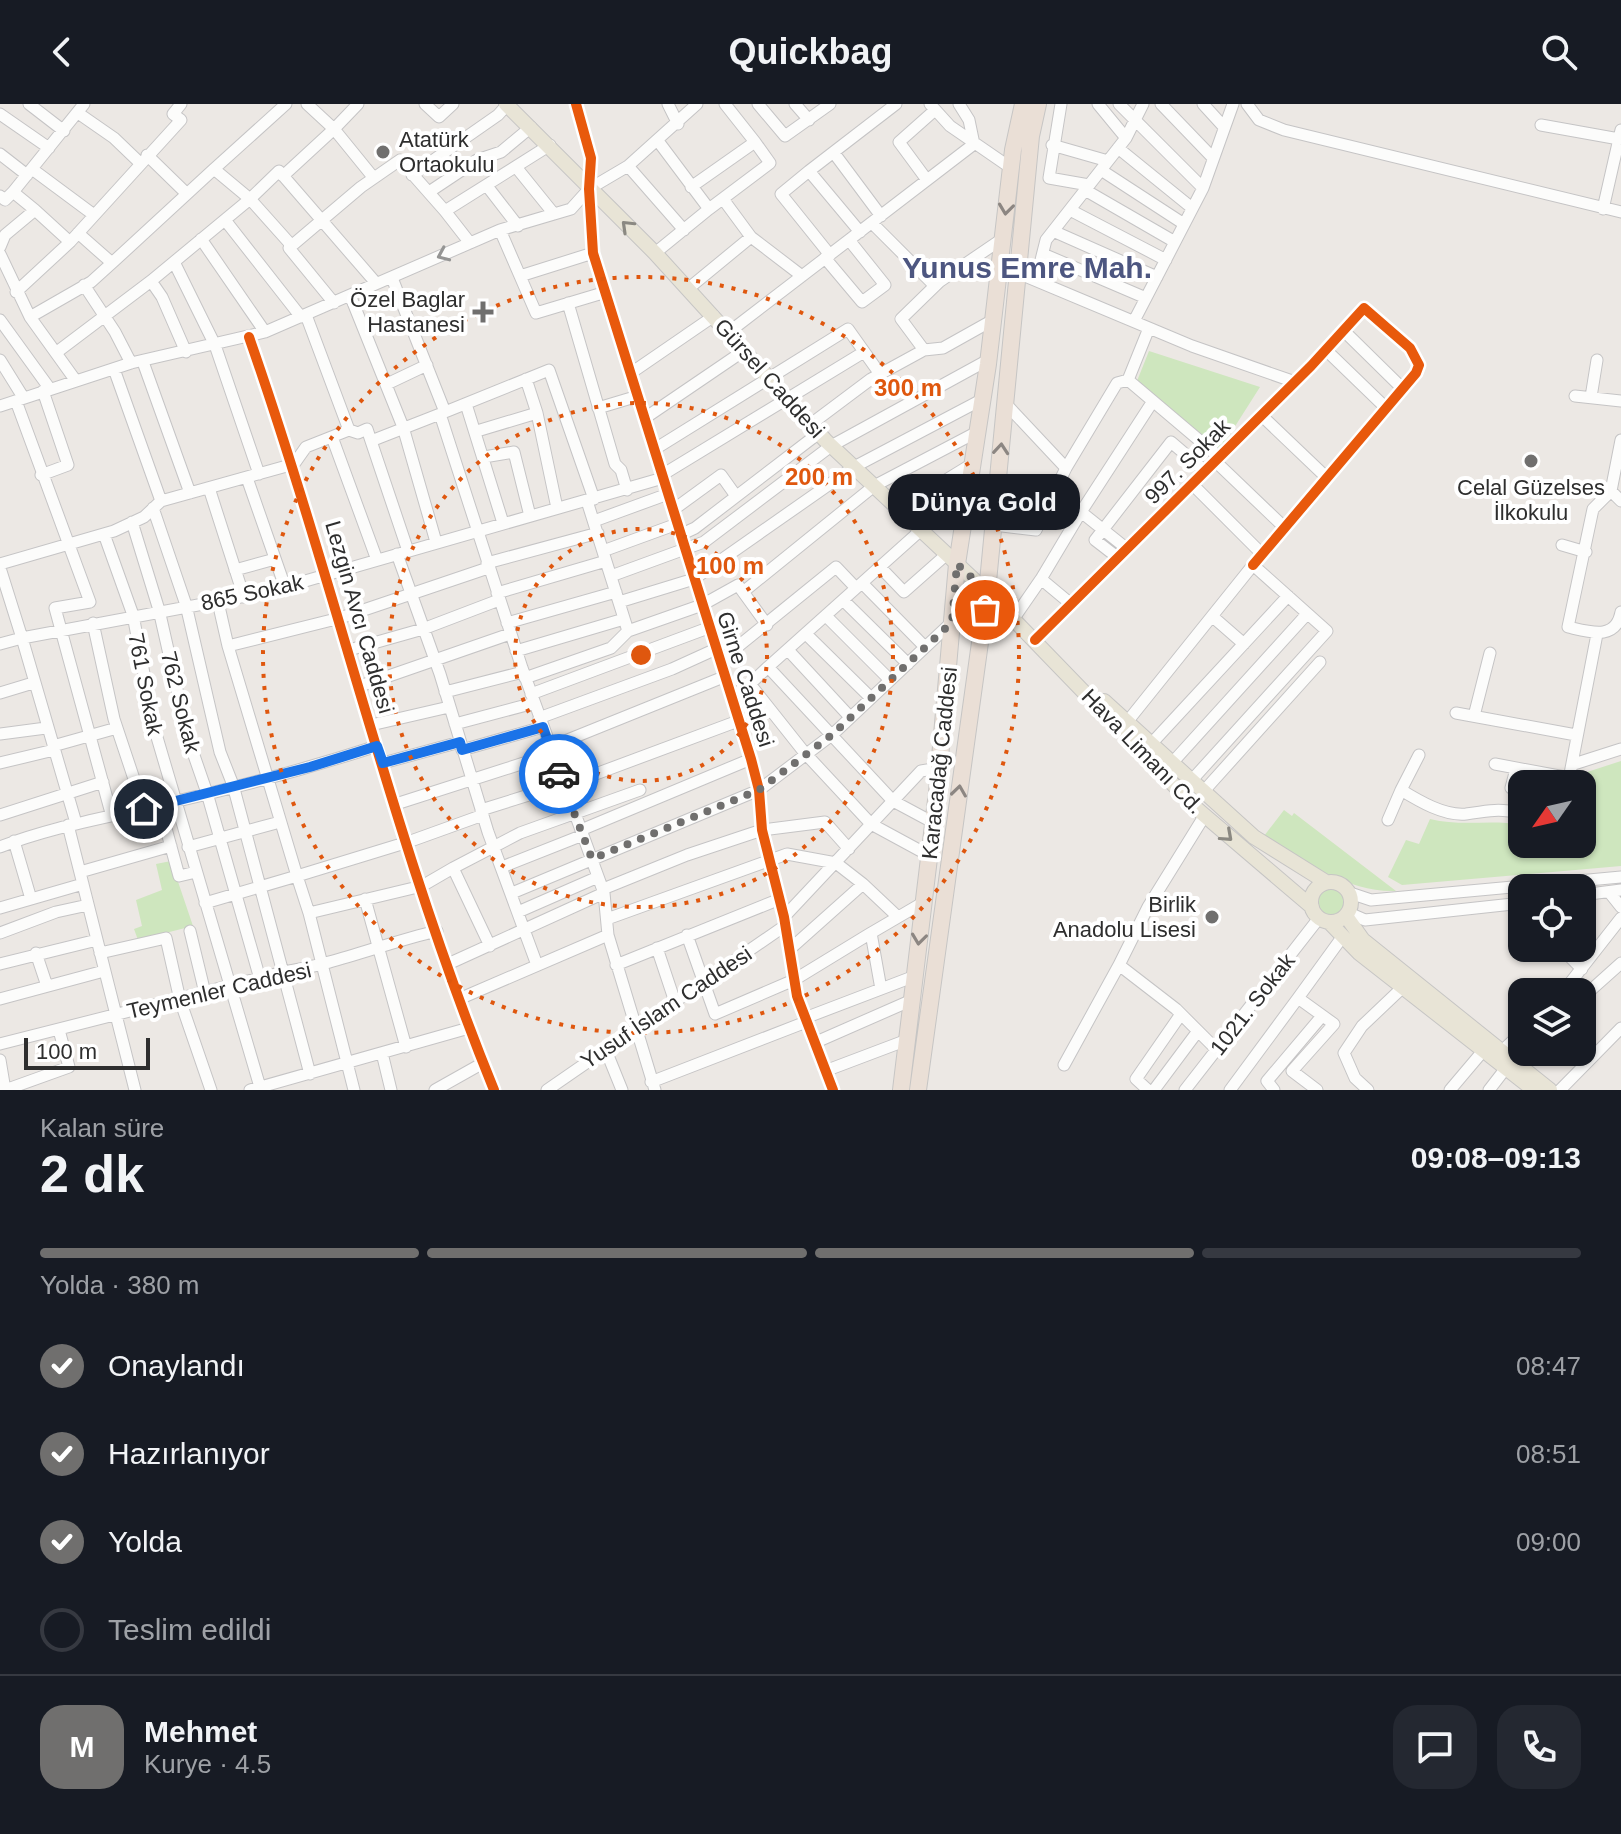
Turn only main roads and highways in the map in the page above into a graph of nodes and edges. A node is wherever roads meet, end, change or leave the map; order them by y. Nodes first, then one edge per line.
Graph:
1 (506, 104) edge
2 (1023, 104) edge
3 (1038, 104) edge
4 (952, 559) junction
5 (987, 592) junction
6 (1075, 680) junction
7 (1326, 882) junction
8 (1348, 914) junction
9 (1320, 916) junction
10 (1508, 1061) edge
11 (1508, 1064) edge
12 (1511, 1066) joint
13 (1525, 1088) edge
14 (901, 1090) edge
15 (918, 1090) edge
16 (1550, 1090) edge

4 -> 1 main road, Gürsel Caddesi
2 -> 4 highway, Karacadağ Caddesi
5 -> 3 highway, Karacadağ Caddesi
4 - 5 main road, Gürsel Caddesi
4 -> 14 highway, Karacadağ Caddesi
5 - 6 main road, Gürsel Caddesi
15 -> 5 highway, Karacadağ Caddesi
6 - 7 main road, Hava Limanı Cd.
6 -> 9 main road, Hava Limanı Cd.
7 - 8 main road
7 - 9 main road
8 - 9 main road
8 - 10 main road
9 - 11 main road, Hava Limanı Cd.
12 - 13 main road
12 - 16 main road

